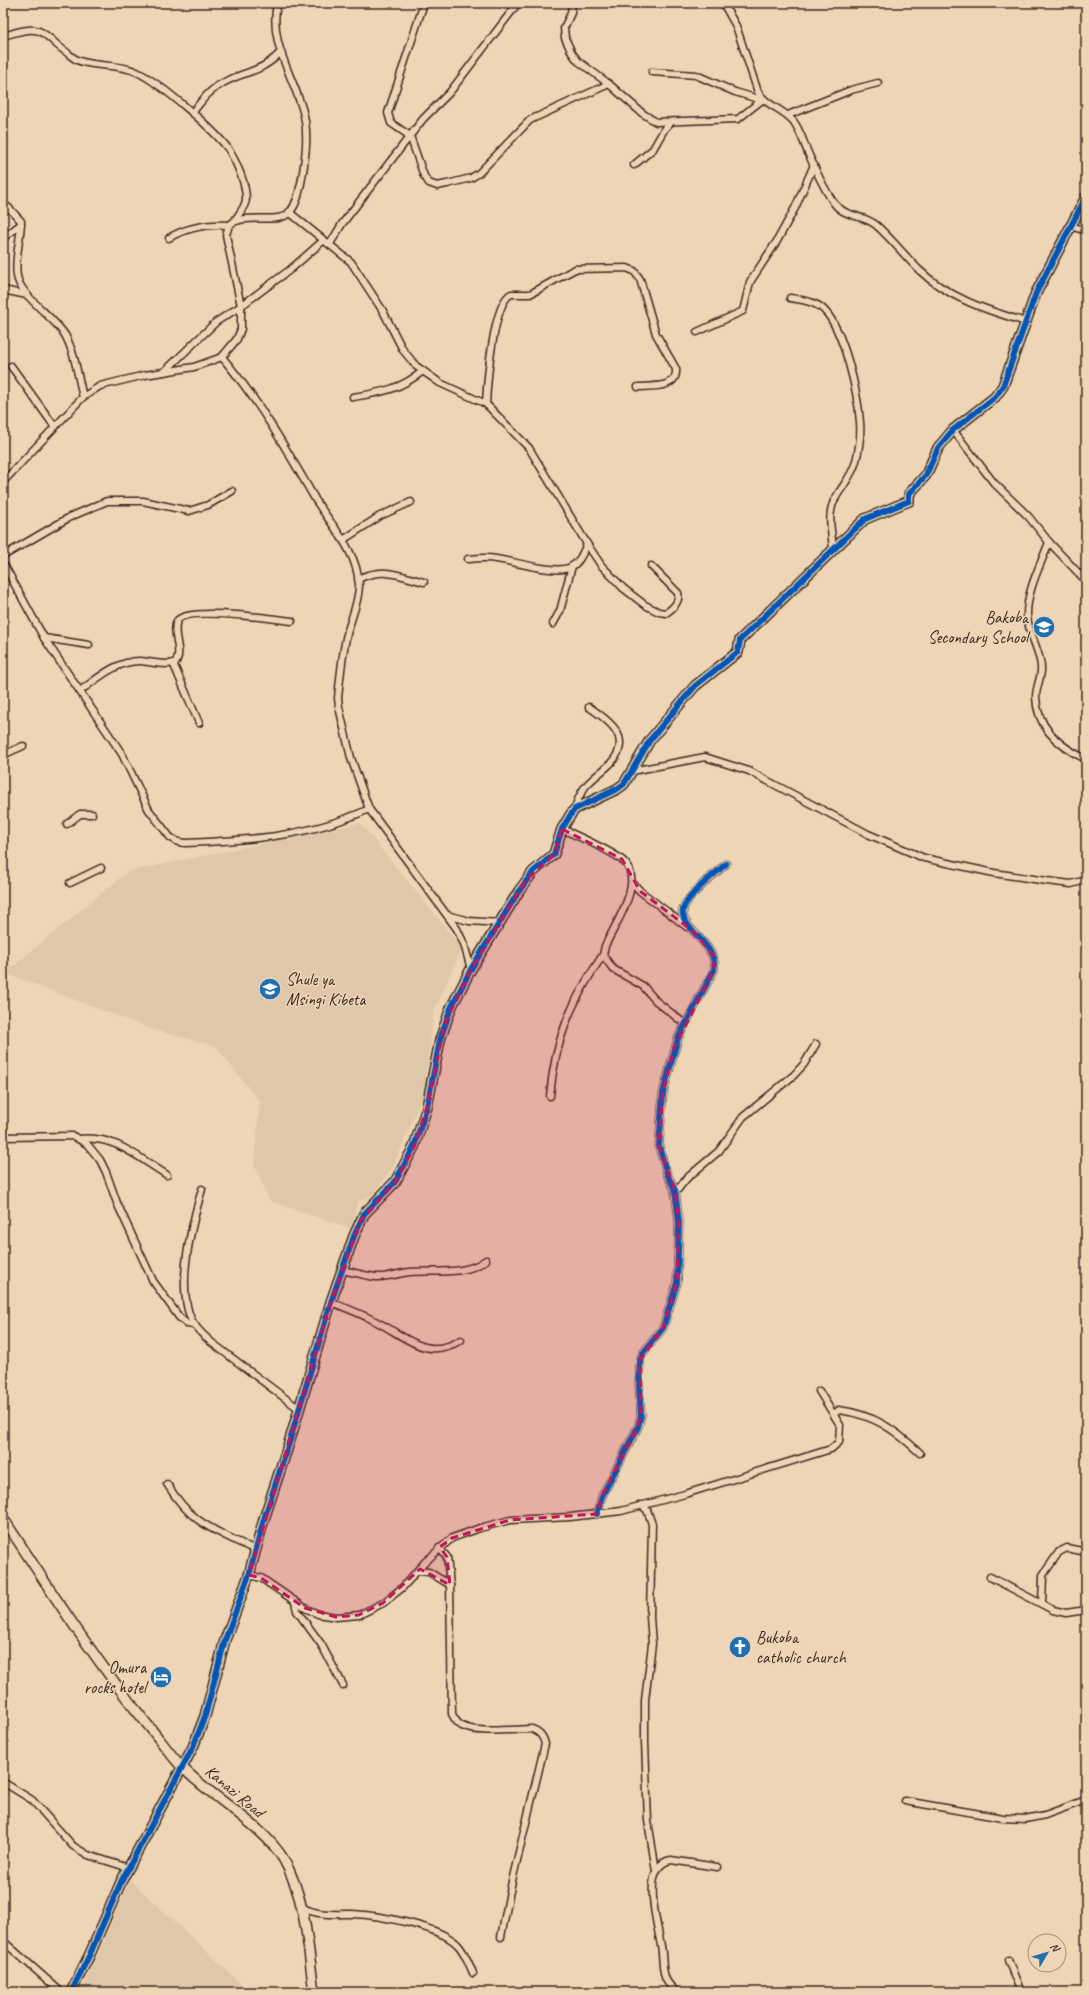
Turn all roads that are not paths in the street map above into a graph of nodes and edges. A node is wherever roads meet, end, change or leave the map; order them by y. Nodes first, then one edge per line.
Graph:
1 (277, 3) edge
2 (424, 3) edge
3 (518, 3) edge
4 (572, 3) edge
5 (724, 3) edge
6 (3, 36) edge
7 (280, 53) junction
8 (652, 72) dead end
9 (878, 83) dead end
10 (610, 84) junction
11 (762, 100) junction
12 (192, 114) junction
13 (788, 115) junction
14 (671, 122) junction
15 (410, 136) junction
16 (814, 165) junction
17 (634, 166) dead end
18 (1086, 196) edge
19 (3, 204) edge
20 (289, 212) junction
21 (235, 220) junction
22 (21, 224) junction
23 (229, 225) junction
24 (1071, 226) junction
25 (1086, 231) edge
26 (3, 238) edge
27 (169, 238) dead end
28 (327, 242) junction
29 (3, 290) edge
30 (26, 294) junction
31 (790, 298) dead end
32 (241, 306) junction
33 (1026, 322) junction
34 (697, 332) dead end
35 (222, 357) junction
36 (11, 366) dead end
37 (422, 371) junction
38 (164, 372) junction
39 (638, 387) dead end
40 (353, 396) dead end
41 (83, 397) junction
42 (486, 404) junction
43 (54, 427) junction
44 (953, 430) junction
45 (3, 482) edge
46 (232, 491) dead end
47 (411, 502) dead end
48 (343, 540) junction
49 (1049, 542) junction
50 (587, 544) junction
51 (833, 550) junction
52 (3, 556) edge
53 (468, 560) dead end
54 (3, 563) edge
55 (572, 566) junction
56 (651, 566) dead end
57 (358, 579) junction
58 (1086, 581) edge
59 (424, 582) dead end
60 (292, 621) dead end
61 (553, 624) dead end
62 (44, 638) junction
63 (89, 645) dead end
64 (173, 664) junction
65 (80, 691) junction
66 (589, 707) dead end
67 (199, 723) dead end
68 (23, 746) dead end
69 (3, 755) edge
70 (1086, 759) edge
71 (632, 771) junction
72 (369, 809) junction
73 (575, 809) junction
74 (92, 814) dead end
75 (67, 824) dead end
76 (562, 829) junction
77 (726, 864) dead end
78 (101, 868) dead end
79 (1086, 880) edge
80 (632, 882) junction
81 (70, 883) dead end
82 (447, 915) junction
83 (500, 923) junction
84 (693, 931) junction
85 (603, 955) junction
86 (470, 969) junction
87 (685, 1024) junction
88 (816, 1044) dead end
89 (550, 1096) dead end
90 (3, 1137) edge
91 (80, 1139) junction
92 (167, 1175) dead end
93 (202, 1189) dead end
94 (675, 1193) junction
95 (486, 1260) dead end
96 (342, 1270) junction
97 (331, 1302) junction
98 (195, 1325) junction
99 (461, 1340) dead end
100 (819, 1391) dead end
101 (298, 1408) junction
102 (834, 1414) junction
103 (920, 1453) dead end
104 (167, 1484) dead end
105 (641, 1505) junction
106 (597, 1514) junction
107 (3, 1518) edge
108 (439, 1548) junction
109 (255, 1550) junction
110 (1086, 1552) edge
111 (418, 1571) junction
112 (249, 1575) junction
113 (990, 1577) dead end
114 (450, 1585) junction
115 (295, 1602) junction
116 (1042, 1604) junction
117 (1086, 1610) edge
118 (343, 1685) dead end
119 (182, 1767) junction
120 (3, 1782) edge
121 (1086, 1800) edge
122 (905, 1801) dead end
123 (717, 1867) dead end
124 (129, 1868) junction
125 (656, 1871) junction
126 (302, 1907) junction
127 (501, 1937) dead end
128 (3, 1941) edge
129 (1008, 1960) dead end
130 (473, 1973) dead end
131 (62, 1992) edge
132 (71, 1992) edge
133 (314, 1992) edge
134 (676, 1992) edge
135 (1021, 1992) edge

1 - 7 street
2 - 15 street
3 - 15 street
4 - 10 street
5 - 11 street
6 - 12 street
7 - 12 street
7 - 20 street
8 - 11 street
9 - 13 street
10 - 14 street
10 - 15 street
11 - 13 street
11 - 14 street
12 - 21 street
13 - 16 street
14 - 17 street
15 - 28 street
16 - 33 street
16 - 34 street
18 - 24 street
19 - 22 street
20 - 21 street
20 - 28 street
21 - 23 street
22 - 26 street
22 - 30 street
23 - 27 street
23 - 32 street
24 - 25 street
24 - 33 street
28 - 32 street
28 - 37 street
29 - 30 street
30 - 41 street
31 - 51 street
32 - 35 street
32 - 38 street
33 - 44 street
35 - 38 street
35 - 48 street
36 - 43 street
37 - 40 street
37 - 42 street
38 - 41 street
39 - 42 street
41 - 43 street
42 - 50 street
43 - 45 street
44 - 49 street
44 - 51 street
46 - 52 street
47 - 48 street
48 - 57 street
49 - 58 street
49 - 70 street
50 - 55 street
50 - 56 street
51 - 71 street
53 - 55 street
54 - 62 street
55 - 61 street
57 - 59 street
57 - 72 street
60 - 64 street
62 - 63 street
62 - 65 street
64 - 65 street
64 - 67 street
65 - 72 street
66 - 73 street
68 - 69 street
71 - 73 street
71 - 79 street
72 - 82 street
73 - 76 street
74 - 75 street
76 - 80 street
76 - 83 street
77 - 84 street
78 - 81 street
80 - 84 street
80 - 85 street
82 - 83 street
82 - 86 street
83 - 86 street
84 - 87 street
85 - 87 street
85 - 89 street
86 - 96 street
87 - 94 street
88 - 94 street
90 - 91 street
91 - 92 street
91 - 98 street
93 - 98 street
94 - 106 street
95 - 96 street
96 - 97 street
97 - 99 street
97 - 101 street
98 - 101 street
100 - 102 street
101 - 109 street
102 - 103 street
102 - 105 street
104 - 109 street
105 - 106 street
105 - 125 street
106 - 108 street
107 - 119 street, Kanazi Road
108 - 111 street
108 - 114 street
109 - 112 street
110 - 116 street
111 - 114 street
111 - 115 street
112 - 115 street
112 - 119 street
113 - 116 street
114 - 127 street
115 - 118 street
116 - 117 street
119 - 124 street
119 - 126 street, Kanazi Road
120 - 124 street
121 - 122 street
123 - 125 street
124 - 132 street
125 - 134 street
126 - 130 street
126 - 133 street, Kanazi Road
128 - 131 street
129 - 135 street

